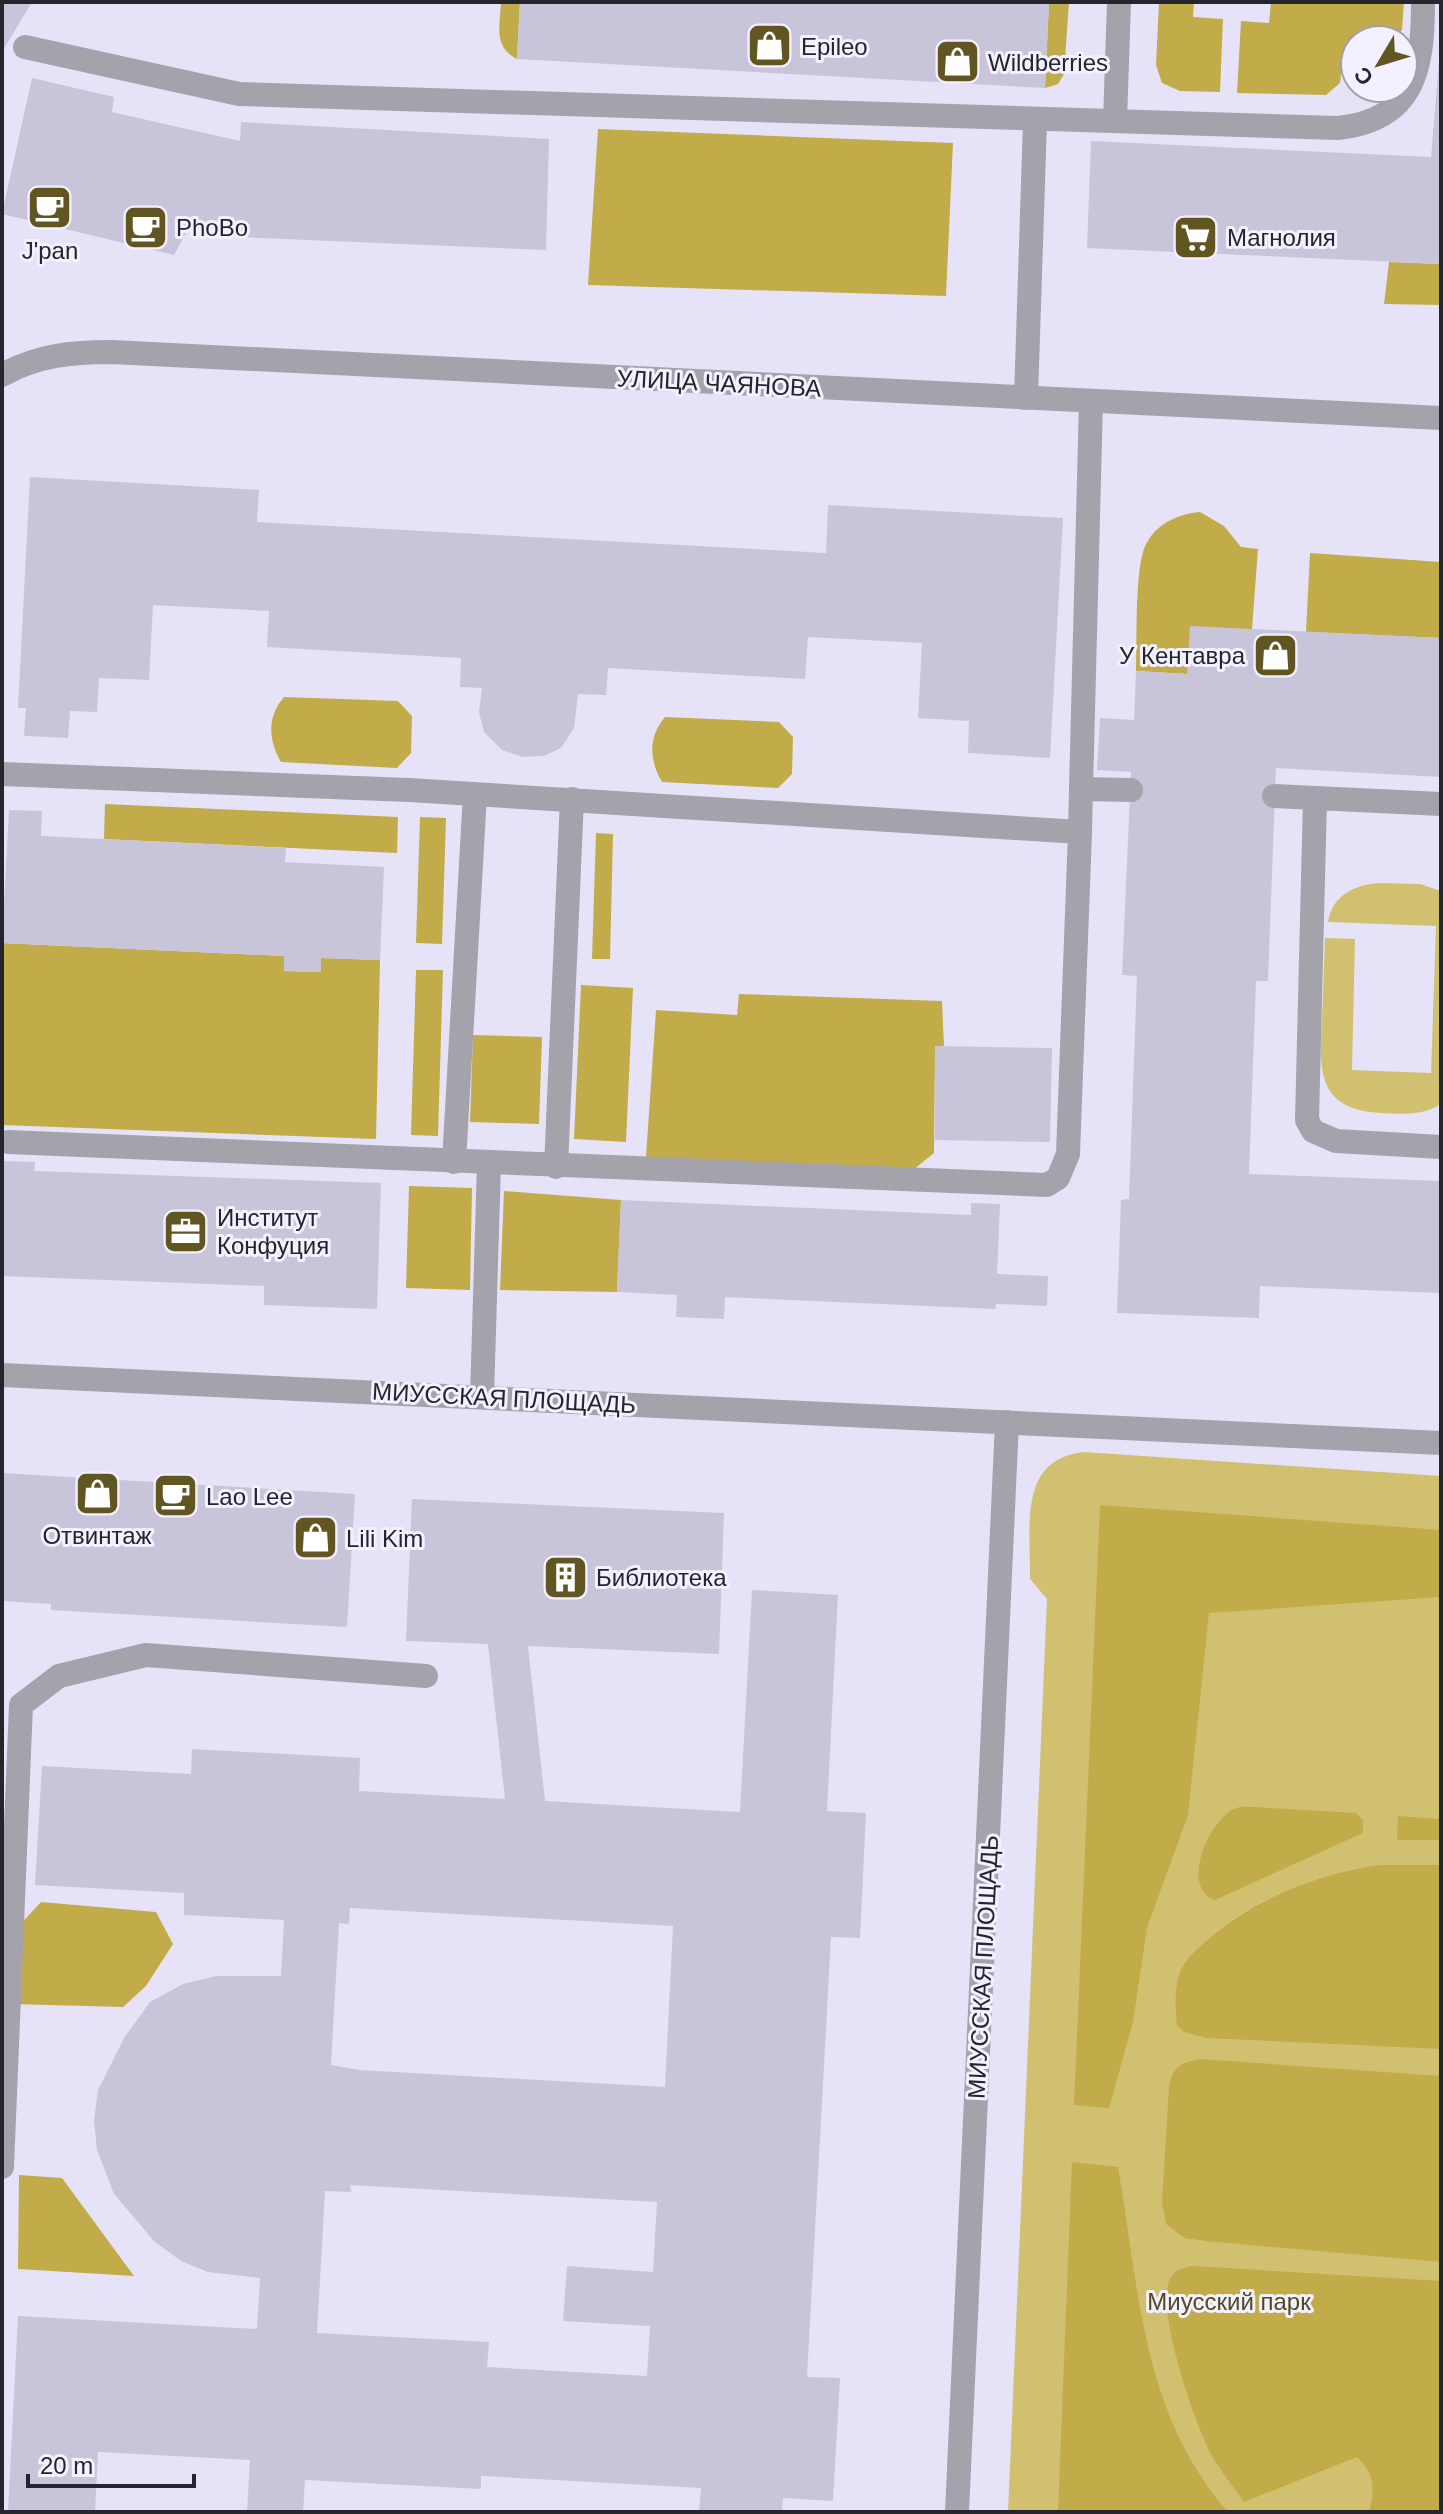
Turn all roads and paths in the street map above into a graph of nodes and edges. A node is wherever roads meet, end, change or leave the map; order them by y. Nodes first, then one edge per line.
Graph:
1 (1119, 2) edge
2 (1423, 2) edge
3 (25, 47) dead end
4 (1035, 121) junction
5 (1115, 121) junction
6 (2, 375) edge
7 (1026, 398) junction
8 (1091, 401) junction
9 (1441, 418) edge
10 (2, 774) edge
11 (1081, 789) junction
12 (1131, 790) dead end
13 (475, 794) junction
14 (1274, 796) dead end
15 (1315, 798) junction
16 (572, 799) junction
17 (1441, 804) edge
18 (1080, 832) junction
19 (8, 1142) dead end
20 (1441, 1147) edge
21 (454, 1162) junction
22 (489, 1164) junction
23 (556, 1167) junction
24 (2, 1375) edge
25 (482, 1397) junction
26 (1007, 1422) junction
27 (1441, 1443) edge
28 (426, 1676) dead end
29 (3, 2119) edge
30 (2, 2167) edge
31 (957, 2512) edge

1 - 5 street
2 - 5 street
3 - 4 street
4 - 5 street
4 - 7 street
6 - 7 street, УЛИЦА ЧАЯНОВА
7 - 8 street, УЛИЦА ЧАЯНОВА
8 - 9 street, УЛИЦА ЧАЯНОВА
8 - 11 street
10 - 13 street
11 - 12 street
11 - 18 street
13 - 16 street
13 - 21 street
14 - 15 street
15 - 17 street
15 - 20 street
16 - 18 street
16 - 23 street
18 - 23 street
19 - 21 street
21 - 22 street
22 - 23 street
22 - 25 street
24 - 25 street, МИУССКАЯ ПЛОЩАДЬ
25 - 26 street, МИУССКАЯ ПЛОЩАДЬ
26 - 27 street, МИУССКАЯ ПЛОЩАДЬ
26 - 31 street, МИУССКАЯ ПЛОЩАДЬ
28 - 29 street
29 - 30 street

